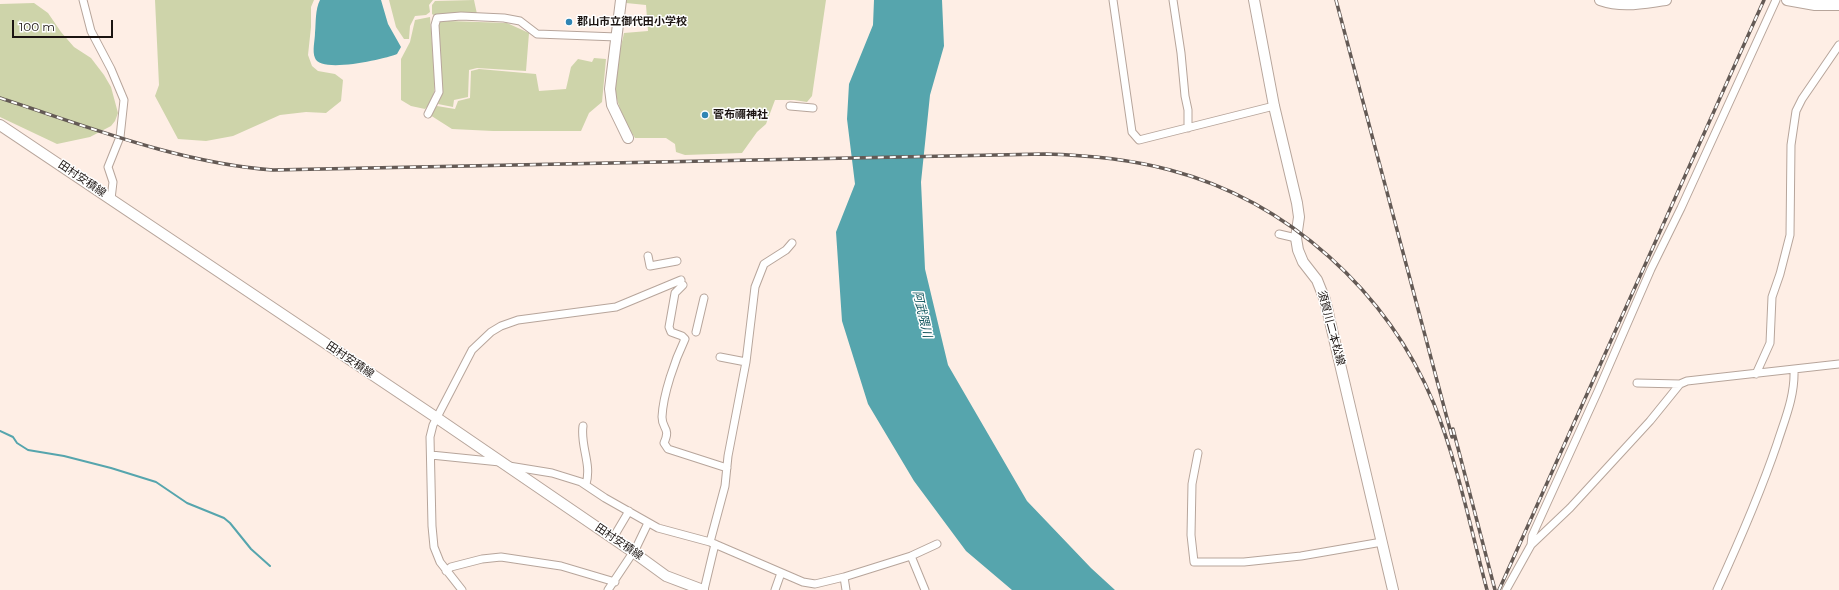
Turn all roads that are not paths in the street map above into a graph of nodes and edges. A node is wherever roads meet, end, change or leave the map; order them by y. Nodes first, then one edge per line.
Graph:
1 (83, 0) edge
2 (621, 0) edge
3 (1113, 0) edge
4 (1173, 0) edge
5 (1254, 0) edge
6 (1600, 0) edge
7 (1666, 0) edge
8 (1776, 0) edge
9 (1787, 0) edge
10 (1839, 5) edge
11 (617, 37) junction
12 (1839, 45) edge
13 (1837, 53) edge
14 (790, 106) dead end
15 (1274, 106) junction
16 (813, 108) dead end
17 (428, 114) dead end
18 (0, 125) edge
19 (1188, 128) junction
20 (628, 138) dead end
21 (111, 199) junction
22 (1279, 234) dead end
23 (1296, 238) junction
24 (792, 243) dead end
25 (648, 256) dead end
26 (677, 261) dead end
27 (704, 298) dead end
28 (696, 332) dead end
29 (720, 357) dead end
30 (746, 362) junction
31 (1839, 364) edge
32 (1794, 370) junction
33 (1756, 374) junction
34 (1636, 383) dead end
35 (1680, 384) junction
36 (437, 418) junction
37 (583, 426) dead end
38 (1198, 453) dead end
39 (431, 455) junction
40 (504, 464) junction
41 (727, 468) junction
42 (586, 484) junction
43 (628, 512) junction
44 (648, 523) junction
45 (614, 538) junction
46 (1382, 542) junction
47 (713, 543) junction
48 (937, 544) dead end
49 (1530, 545) junction
50 (633, 552) junction
51 (911, 556) junction
52 (446, 571) junction
53 (781, 573) junction
54 (844, 577) junction
55 (615, 582) junction
56 (814, 587) edge
57 (462, 590) edge
58 (608, 590) edge
59 (704, 590) edge
60 (775, 590) edge
61 (846, 590) edge
62 (925, 590) edge
63 (1393, 590) edge
64 (1506, 590) edge
65 (1717, 590) edge

1 - 21 street
2 - 11 main road
3 - 19 street
4 - 19 street
5 - 15 main road, 須賀川二本松線
6 - 7 main road
8 - 49 street
9 - 10 main road
11 - 17 street
11 - 20 main road
12 - 13 street
13 - 33 street
14 - 16 street
15 - 19 street
15 - 23 main road, 須賀川二本松線
18 - 21 main road, 田村安積線
21 - 36 main road, 田村安積線
22 - 23 street
23 - 46 main road, 須賀川二本松線
24 - 30 street
25 - 26 street
27 - 28 street
29 - 30 street
30 - 41 street
31 - 32 street
32 - 33 street
32 - 65 street
33 - 35 street
34 - 35 street
35 - 49 street
36 - 39 street
36 - 40 main road, 田村安積線
36 - 41 street
37 - 42 street
38 - 46 street
39 - 40 street
39 - 52 street
40 - 42 street
40 - 45 main road, 田村安積線
41 - 47 street
42 - 43 street
43 - 44 street
43 - 45 street
44 - 47 street
44 - 50 street
45 - 50 main road, 田村安積線
46 - 63 main road, 須賀川二本松線
47 - 53 street
47 - 59 street
48 - 51 street
49 - 64 street
50 - 55 street
50 - 59 main road, 田村安積線
51 - 54 street
51 - 62 street
52 - 55 street
52 - 57 street
53 - 56 street
53 - 60 street
54 - 56 street
54 - 61 street
55 - 58 street

